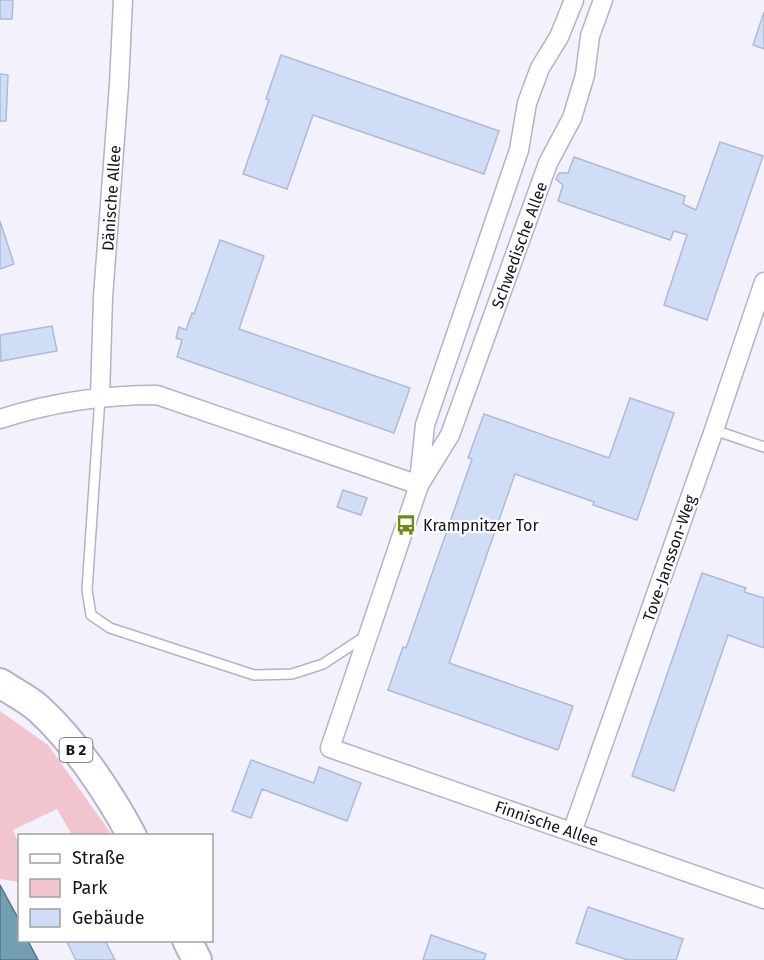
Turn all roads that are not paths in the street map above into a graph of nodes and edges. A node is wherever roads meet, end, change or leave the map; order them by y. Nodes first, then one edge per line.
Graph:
1 (123, 0) edge
2 (574, 0) edge
3 (603, 0) edge
4 (764, 282) edge
5 (100, 397) junction
6 (0, 419) edge
7 (714, 430) junction
8 (764, 447) edge
9 (419, 485) junction
10 (369, 634) junction
11 (0, 683) edge
12 (330, 747) joint
13 (572, 832) junction
14 (131, 834) edge
15 (764, 899) edge
16 (188, 942) edge
17 (196, 960) edge

1 - 5 street, Dänische Allee
2 - 9 street, Schwedische Allee
3 - 9 street, Schwedische Allee
4 - 7 street, Tove-Jansson-Weg
5 - 6 street
5 - 9 street
5 - 10 lane
7 - 8 lane
7 - 13 street, Tove-Jansson-Weg
9 - 10 street, Schwedische Allee
10 - 12 street, Schwedische Allee
11 - 14 main road, B 2
12 - 13 street, Finnische Allee
13 - 15 street, Finnische Allee
16 - 17 main road

